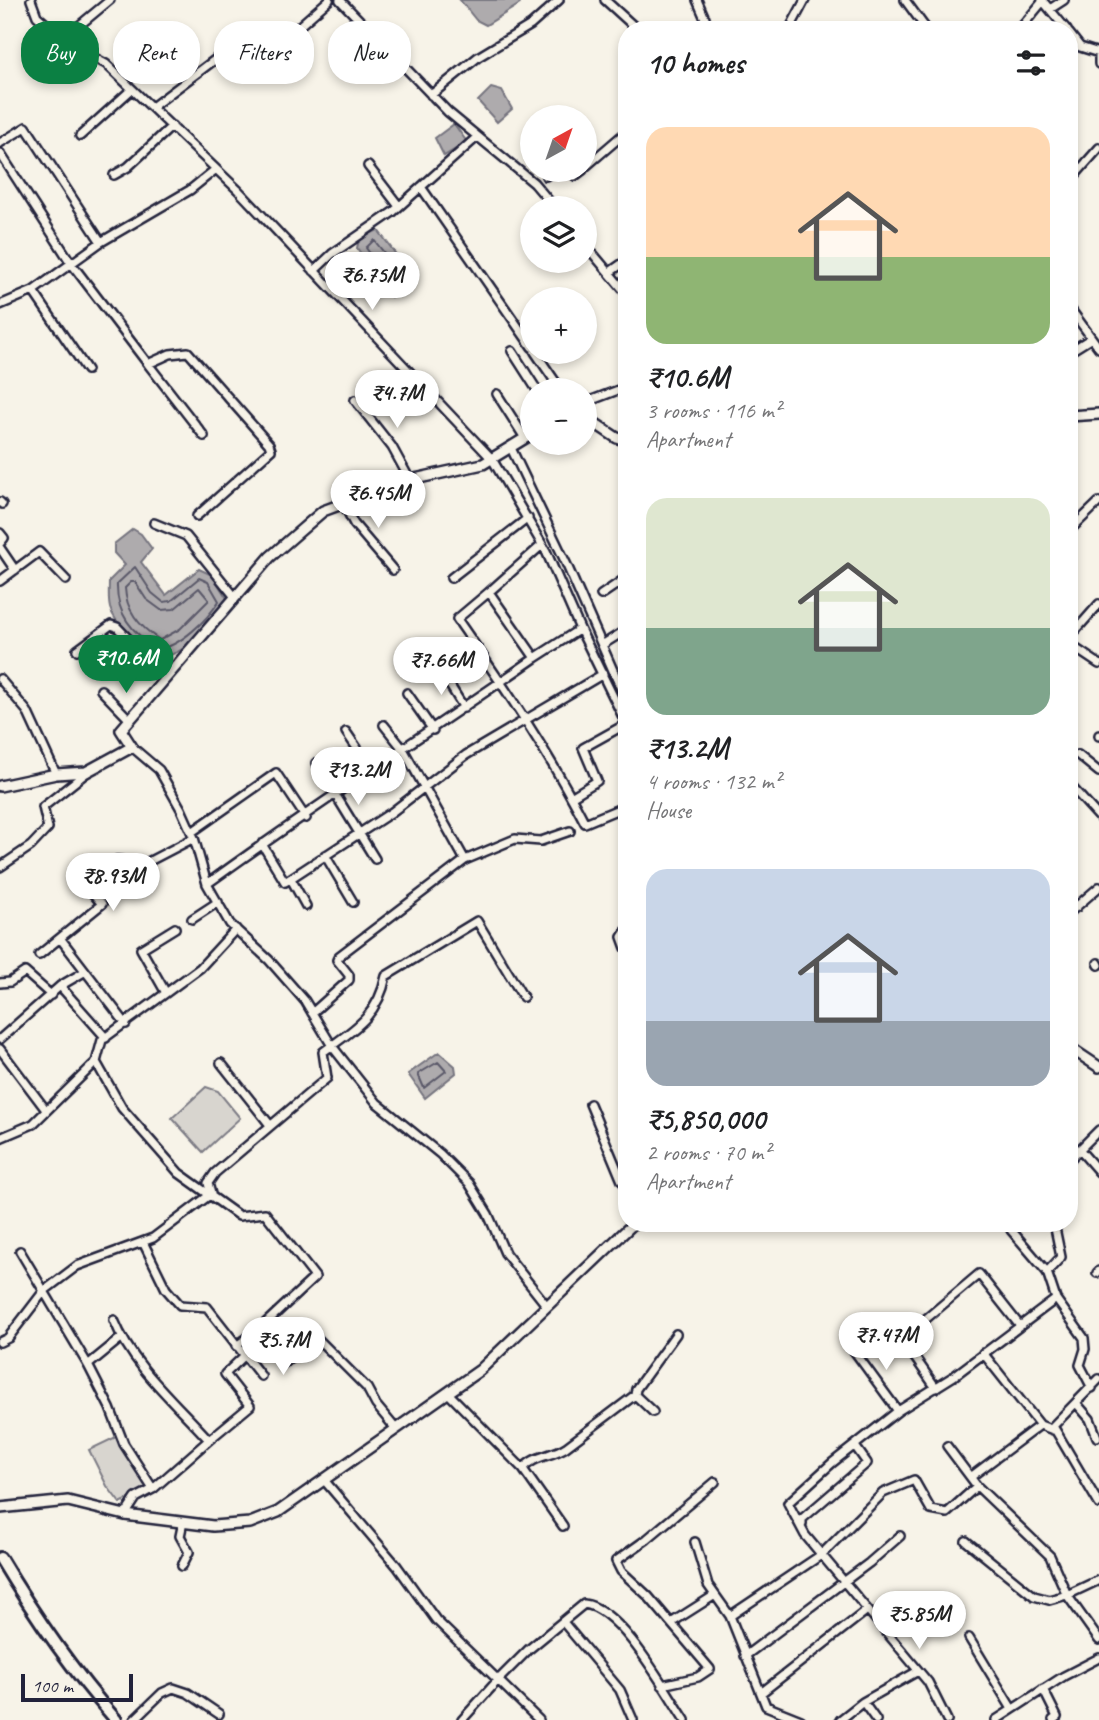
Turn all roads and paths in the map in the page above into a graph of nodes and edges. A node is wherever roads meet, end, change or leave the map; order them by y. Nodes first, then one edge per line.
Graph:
1 (31, 0) edge
2 (329, 0) edge
3 (340, 0) edge
4 (559, 0) edge
5 (605, 0) edge
6 (696, 0) edge
7 (805, 0) edge
8 (905, 0) edge
9 (1064, 0) edge
10 (107, 1) edge
11 (1042, 1) edge
12 (1050, 9) junction
13 (43, 21) edge
14 (84, 21) edge
15 (305, 21) edge
16 (628, 21) edge
17 (706, 21) edge
18 (794, 21) edge
19 (920, 21) edge
20 (1026, 21) edge
21 (1060, 21) edge
22 (1078, 44) edge
23 (99, 60) edge
24 (214, 60) edge
25 (1099, 64) edge
26 (132, 89) junction
27 (431, 94) junction
28 (152, 107) junction
29 (172, 126) junction
30 (80, 136) dead end
31 (477, 137) junction
32 (618, 139) edge
33 (0, 143) edge
34 (1099, 148) edge
35 (0, 153) edge
36 (597, 158) edge
37 (368, 166) dead end
38 (216, 169) junction
39 (1078, 172) edge
40 (114, 175) dead end
41 (421, 187) junction
42 (545, 196) edge
43 (398, 205) junction
44 (101, 242) junction
45 (597, 258) edge
46 (71, 263) junction
47 (618, 266) edge
48 (314, 271) junction
49 (610, 272) junction
50 (618, 282) edge
51 (33, 290) junction
52 (0, 306) edge
53 (1078, 318) edge
54 (520, 330) edge
55 (1090, 339) junction
56 (1078, 346) edge
57 (1099, 348) edge
58 (512, 351) dead end
59 (148, 364) junction
60 (87, 370) dead end
61 (529, 378) edge
62 (618, 390) edge
63 (497, 394) dead end
64 (597, 398) edge
65 (355, 400) dead end
66 (1099, 414) edge
67 (1078, 415) edge
68 (520, 424) edge
69 (597, 425) edge
70 (204, 436) dead end
71 (618, 438) edge
72 (520, 442) edge
73 (511, 448) junction
74 (492, 459) junction
75 (410, 480) junction
76 (1099, 502) edge
77 (343, 503) junction
78 (197, 516) dead end
79 (528, 518) junction
80 (1078, 522) edge
81 (154, 523) dead end
82 (0, 533) edge
83 (0, 545) edge
84 (542, 545) junction
85 (15, 570) junction
86 (393, 570) dead end
87 (451, 578) dead end
88 (66, 580) dead end
89 (0, 581) edge
90 (618, 583) edge
91 (489, 592) junction
92 (601, 595) dead end
93 (235, 597) junction
94 (1099, 604) edge
95 (1078, 628) edge
96 (580, 629) junction
97 (618, 635) edge
98 (602, 645) junction
99 (77, 650) dead end
100 (1078, 650) edge
101 (535, 658) junction
102 (1099, 664) edge
103 (441, 671) dead end
104 (603, 674) junction
105 (618, 675) edge
106 (166, 678) junction
107 (0, 679) edge
108 (501, 682) junction
109 (101, 690) dead end
110 (407, 693) dead end
111 (618, 707) edge
112 (464, 708) junction
113 (130, 720) junction
114 (525, 721) junction
115 (384, 725) dead end
116 (618, 728) edge
117 (433, 730) junction
118 (346, 732) dead end
119 (132, 747) junction
120 (402, 749) junction
121 (1078, 755) dead end
122 (316, 763) dead end
123 (372, 770) junction
124 (86, 772) junction
125 (1099, 772) edge
126 (56, 774) junction
127 (0, 786) edge
128 (425, 787) junction
129 (1078, 794) edge
130 (334, 796) junction
131 (571, 797) junction
132 (618, 809) edge
133 (1099, 817) edge
134 (306, 818) junction
135 (570, 831) dead end
136 (358, 834) junction
137 (193, 835) junction
138 (262, 844) junction
139 (325, 856) junction
140 (375, 859) dead end
141 (465, 860) junction
142 (0, 867) edge
143 (291, 879) junction
144 (207, 884) junction
145 (1099, 887) edge
146 (218, 902) junction
147 (352, 902) dead end
148 (1078, 905) edge
149 (306, 906) dead end
150 (191, 919) dead end
151 (175, 928) dead end
152 (236, 929) junction
153 (60, 938) junction
154 (39, 955) dead end
155 (83, 972) junction
156 (0, 983) edge
157 (60, 986) junction
158 (166, 993) junction
159 (51, 995) junction
160 (523, 997) dead end
161 (312, 1013) junction
162 (126, 1024) junction
163 (106, 1038) junction
164 (0, 1039) edge
165 (332, 1046) junction
166 (0, 1049) edge
167 (1078, 1052) edge
168 (96, 1062) junction
169 (220, 1063) dead end
170 (1098, 1064) edge
171 (590, 1104) dead end
172 (46, 1110) junction
173 (270, 1125) junction
174 (1099, 1129) edge
175 (0, 1138) edge
176 (1079, 1149) joint
177 (618, 1171) edge
178 (1099, 1172) edge
179 (211, 1194) junction
180 (625, 1232) edge
181 (1013, 1232) edge
182 (1056, 1232) edge
183 (143, 1242) junction
184 (20, 1251) dead end
185 (1048, 1272) junction
186 (44, 1291) junction
187 (1056, 1299) junction
188 (547, 1306) junction
189 (114, 1320) dead end
190 (1020, 1326) junction
191 (256, 1332) junction
192 (676, 1334) dead end
193 (121, 1338) junction
194 (0, 1342) edge
195 (236, 1346) junction
196 (852, 1348) dead end
197 (983, 1353) junction
198 (244, 1356) junction
199 (88, 1366) junction
200 (261, 1376) dead end
201 (1099, 1379) edge
202 (936, 1388) junction
203 (1092, 1388) junction
204 (448, 1393) junction
205 (635, 1395) junction
206 (1077, 1404) junction
207 (898, 1411) junction
208 (653, 1412) dead end
209 (1040, 1425) junction
210 (396, 1429) junction
211 (1053, 1430) junction
212 (1097, 1437) dead end
213 (209, 1440) junction
214 (855, 1446) junction
215 (947, 1446) dead end
216 (523, 1469) junction
217 (972, 1476) junction
218 (324, 1480) junction
219 (715, 1482) dead end
220 (977, 1486) junction
221 (153, 1489) junction
222 (1099, 1504) edge
223 (0, 1508) edge
224 (125, 1515) junction
225 (183, 1522) junction
226 (802, 1524) junction
227 (562, 1525) dead end
228 (900, 1536) dead end
229 (966, 1541) dead end
230 (695, 1542) dead end
231 (821, 1555) junction
232 (0, 1558) edge
233 (182, 1566) dead end
234 (1099, 1580) edge
235 (844, 1582) junction
236 (715, 1595) junction
237 (1067, 1595) junction
238 (866, 1611) junction
239 (730, 1616) junction
240 (563, 1622) junction
241 (671, 1623) junction
242 (1096, 1629) edge
243 (969, 1638) dead end
244 (1099, 1640) edge
245 (745, 1656) junction
246 (1099, 1658) edge
247 (918, 1671) junction
248 (498, 1680) junction
249 (662, 1685) junction
250 (1043, 1689) junction
251 (761, 1693) junction
252 (863, 1702) junction
253 (1012, 1709) junction
254 (219, 1714) dead end
255 (116, 1720) edge
256 (134, 1720) edge
257 (462, 1720) edge
258 (539, 1720) edge
259 (633, 1720) edge
260 (685, 1720) edge
261 (801, 1720) edge
262 (840, 1720) edge
263 (876, 1720) edge
264 (947, 1720) edge
265 (996, 1720) edge
266 (1053, 1720) edge

1 - 13 street
2 - 15 street
3 - 27 street
4 - 27 street
5 - 16 street
6 - 17 street
7 - 18 street
8 - 19 street
9 - 12 street
10 - 14 street
11 - 12 street
11 - 20 street
12 - 21 street
22 - 25 street
23 - 26 street
24 - 28 street
26 - 28 street
26 - 30 street
27 - 31 street
28 - 29 street
29 - 38 street
29 - 40 street
31 - 41 street
31 - 42 street
32 - 36 street
33 - 44 street
34 - 39 street
35 - 46 street
37 - 43 street
38 - 44 street
38 - 48 street
41 - 43 street
41 - 54 street
43 - 48 street
44 - 46 street
45 - 49 street
46 - 51 street
46 - 59 street
47 - 49 street
48 - 74 street
49 - 50 street
51 - 52 street
51 - 60 street
53 - 55 street
55 - 56 street
55 - 57 street
58 - 61 street
59 - 70 street
59 - 78 street
62 - 64 street
63 - 68 street
65 - 75 street
66 - 67 street
69 - 71 street
72 - 73 street
73 - 74 street
73 - 98 street
74 - 75 street
74 - 79 street
75 - 77 street
76 - 80 street
77 - 86 street
77 - 93 street
79 - 84 street
79 - 87 street
81 - 93 street
82 - 83 street
83 - 85 street
84 - 91 street
84 - 96 street
85 - 88 street
85 - 89 street
90 - 92 street
91 - 101 street
91 - 108 street
93 - 106 street
94 - 95 street
96 - 101 street
96 - 104 street
97 - 98 street
98 - 105 street
99 - 106 street
100 - 102 street
101 - 108 street
103 - 112 street
104 - 111 street
104 - 114 street
106 - 113 street
107 - 126 street
108 - 112 street
108 - 114 street
109 - 113 street
110 - 117 street
112 - 117 street
113 - 119 street
114 - 128 street
114 - 131 street
115 - 120 street
116 - 131 street
117 - 120 street
118 - 123 street
119 - 124 street
119 - 137 street
120 - 123 street
120 - 128 street
121 - 125 street
122 - 130 street
123 - 130 street
124 - 126 street
124 - 142 street
126 - 127 street
128 - 136 street
128 - 141 street
129 - 133 street
130 - 134 street
130 - 136 street
131 - 132 street
134 - 137 street
134 - 138 street
135 - 141 street
136 - 139 street
136 - 140 street
137 - 144 street
137 - 153 street
138 - 143 street
138 - 144 street
139 - 143 street
139 - 147 street
141 - 161 street
143 - 149 street
144 - 146 street
145 - 148 street
146 - 150 street
146 - 152 street
151 - 158 street
152 - 158 street
152 - 161 street
153 - 154 street
153 - 155 street
155 - 157 street
155 - 162 street
156 - 159 street
157 - 159 street
157 - 163 street
158 - 162 street
159 - 164 street
160 - 165 street
161 - 165 street
162 - 163 street
163 - 168 street
165 - 173 street
165 - 188 street
166 - 172 street
167 - 170 street
168 - 172 street
168 - 179 street
169 - 173 street
171 - 177 street
172 - 175 street
173 - 179 street
174 - 176 street
176 - 178 street
179 - 183 street
179 - 191 street
180 - 188 street
181 - 185 street
182 - 185 street
183 - 186 street
183 - 195 street
184 - 186 street
185 - 187 street
186 - 194 street
186 - 199 street
187 - 190 street
187 - 203 street
188 - 204 street
189 - 193 street
190 - 197 street
190 - 202 street
191 - 195 street
191 - 210 street
192 - 205 street
193 - 199 street
193 - 213 street
195 - 198 street
196 - 207 street
197 - 202 street
197 - 209 street
198 - 200 street
198 - 213 street
199 - 221 street
201 - 203 street
202 - 207 street
203 - 206 street
204 - 210 street
204 - 216 street
205 - 208 street
205 - 216 street
206 - 211 street
206 - 212 street
207 - 214 street
209 - 211 street
209 - 217 street
210 - 218 street
211 - 222 street
213 - 221 street
214 - 226 street
214 - 226 street
215 - 217 street
216 - 227 street
217 - 220 street
218 - 225 street
218 - 248 street
219 - 241 street
220 - 231 street
220 - 237 street
221 - 224 street
223 - 224 street
224 - 225 street
225 - 233 street
226 - 231 street
228 - 235 street
229 - 237 street
230 - 236 street
231 - 235 street
231 - 239 street
232 - 255 main road
234 - 237 street
235 - 238 street
235 - 245 street
236 - 239 street
236 - 241 street
237 - 242 street
238 - 247 street
238 - 251 street
239 - 245 street
240 - 248 street
240 - 249 street
240 - 259 street
241 - 249 street
242 - 244 street
243 - 253 street
245 - 251 street
246 - 250 street
247 - 252 street
247 - 264 street
248 - 257 street
248 - 258 street
249 - 260 street
250 - 253 street
250 - 266 street
251 - 261 street
252 - 262 street
252 - 263 street
253 - 265 street
254 - 256 street

